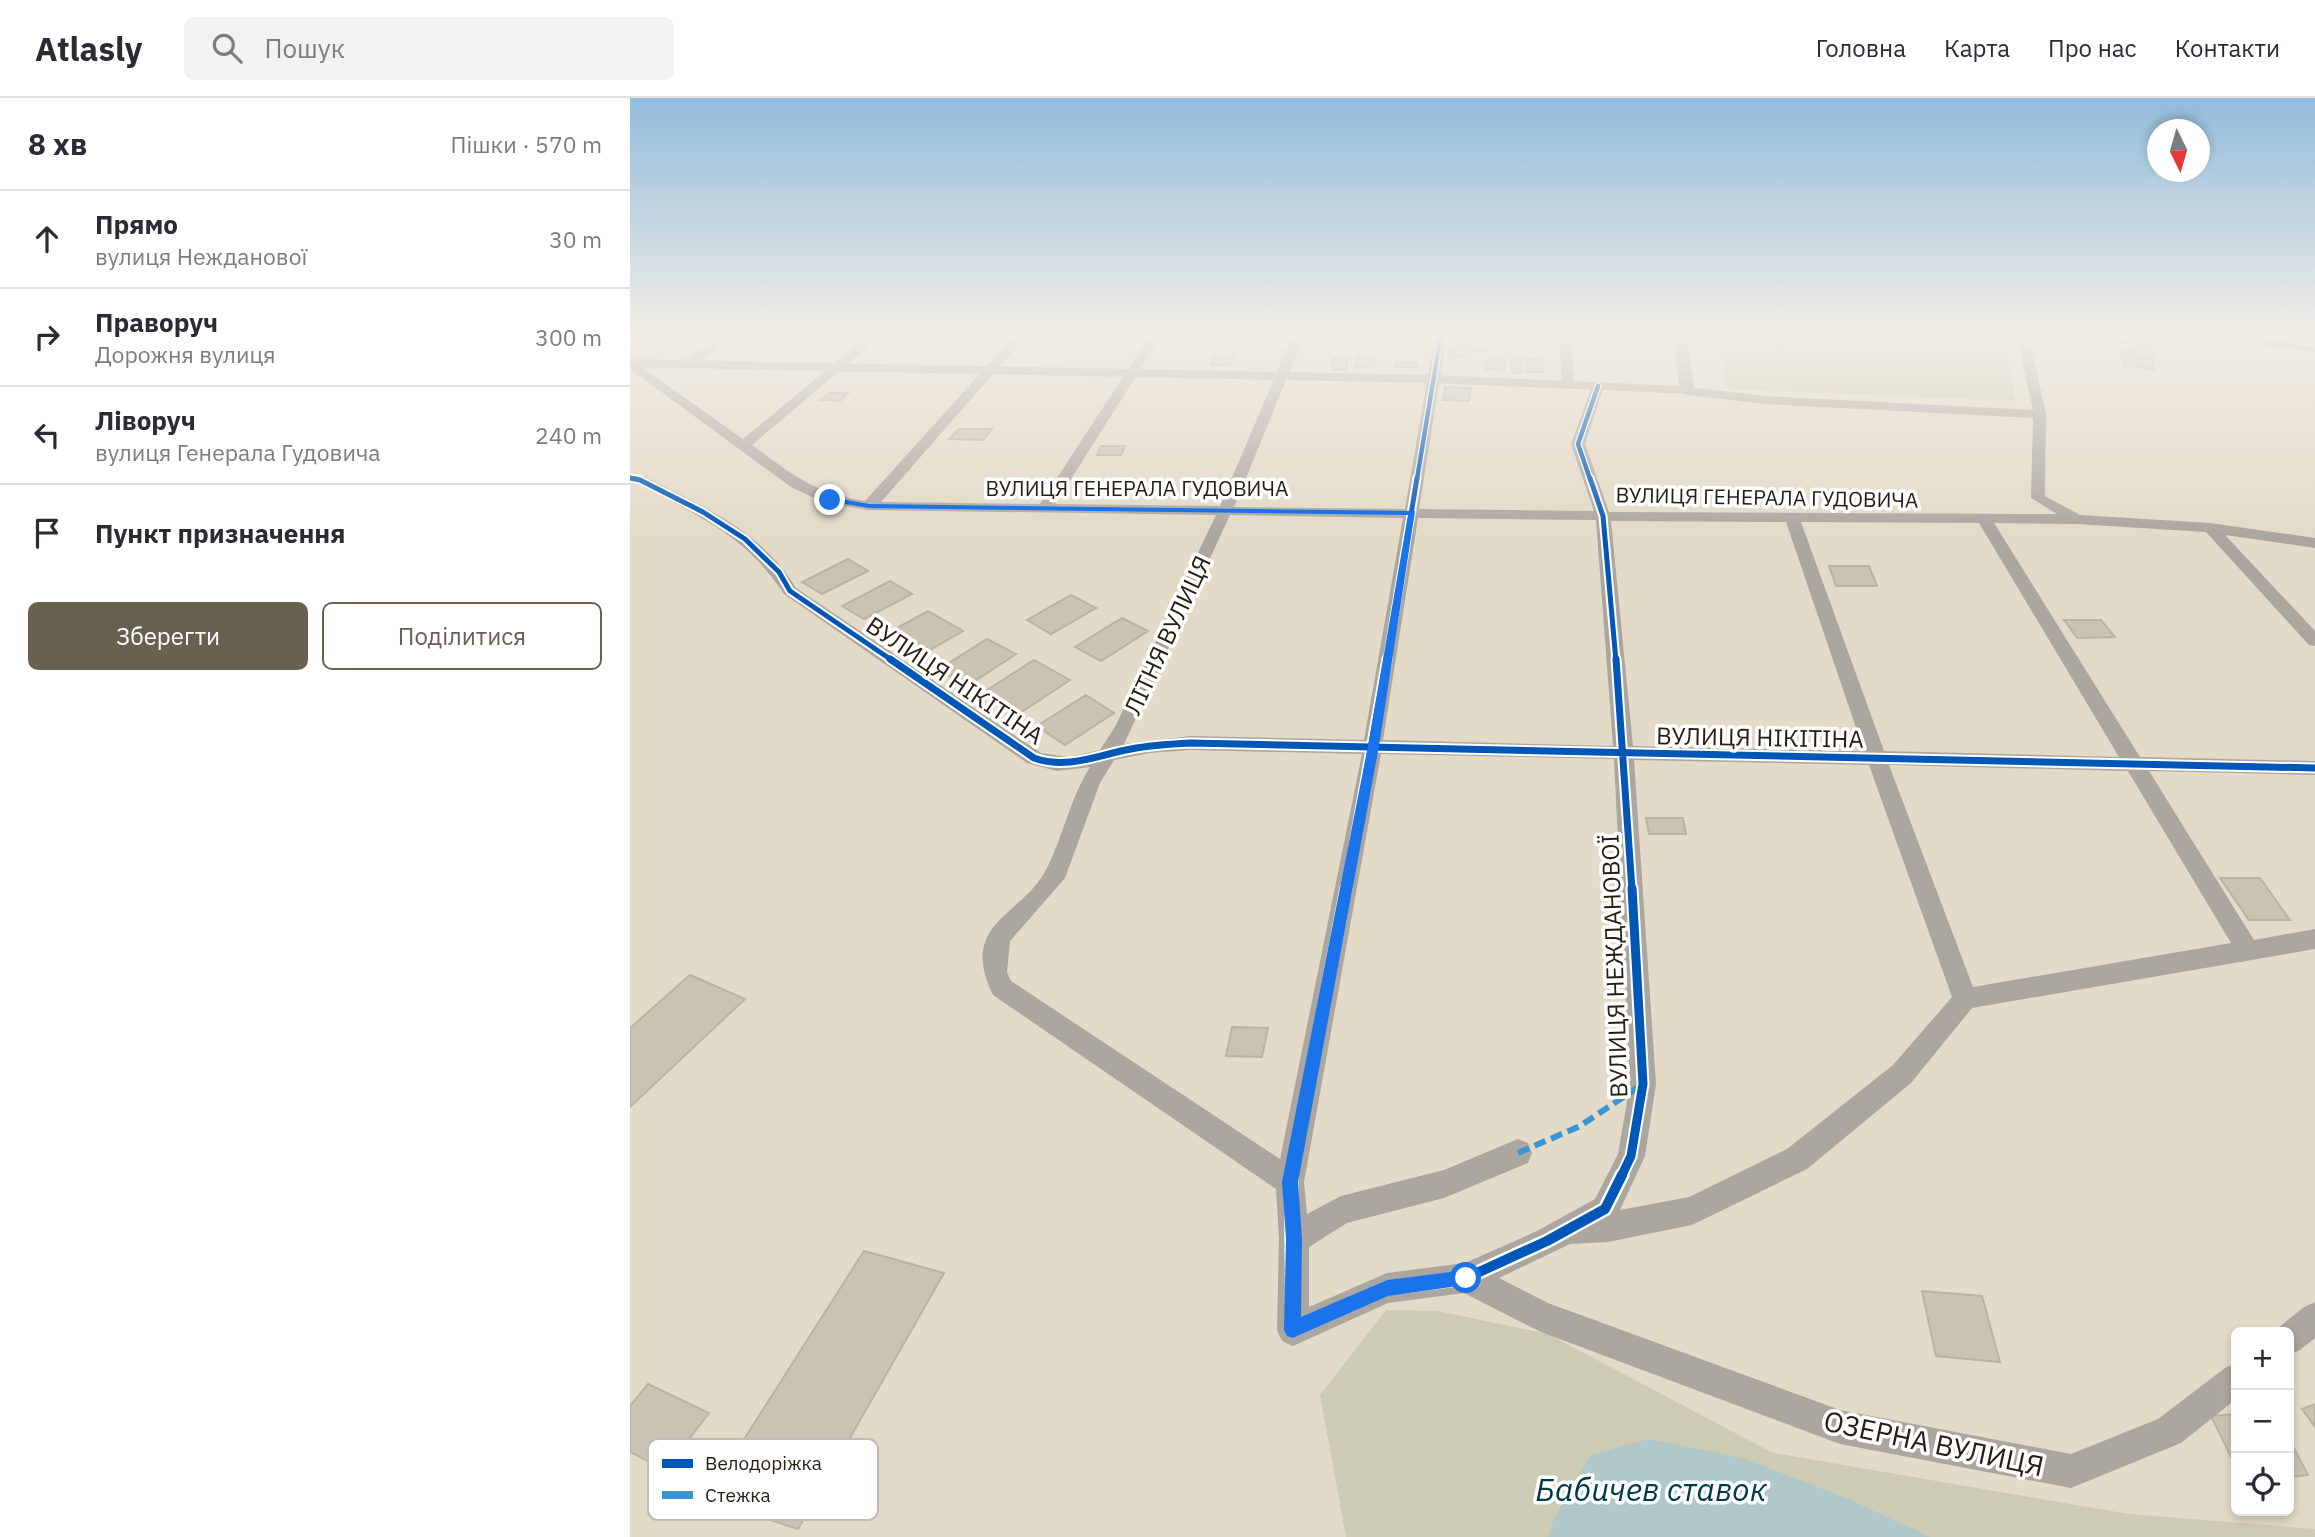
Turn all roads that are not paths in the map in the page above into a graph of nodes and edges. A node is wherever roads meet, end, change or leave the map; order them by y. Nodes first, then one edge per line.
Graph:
1 (684, 401) edge
2 (798, 401) edge
3 (962, 401) edge
4 (1112, 401) edge
5 (1271, 401) edge
6 (1430, 401) edge
7 (1593, 401) edge
8 (1788, 401) edge
9 (2037, 401) edge
10 (2040, 414) junction
11 (745, 444) junction
12 (630, 478) edge
13 (2038, 498) junction
14 (869, 506) junction
15 (1226, 509) junction
16 (1044, 510) junction
17 (1412, 513) junction
18 (1603, 516) junction
19 (1792, 517) junction
20 (2077, 519) junction
21 (1985, 520) junction
22 (2018, 520) junction
23 (2210, 528) junction
24 (2315, 543) edge
25 (2315, 640) edge
26 (1373, 746) junction
27 (1107, 754) junction
28 (1624, 754) junction
29 (1876, 758) junction
30 (2134, 765) junction
31 (2315, 768) edge
32 (2315, 939) edge
33 (2247, 949) junction
34 (1965, 999) junction
35 (1518, 1153) dead end
36 (1290, 1182) junction
37 (1564, 1232) junction
38 (1294, 1239) junction
39 (1466, 1278) junction
40 (2315, 1318) edge
41 (2294, 1335) edge
42 (2231, 1383) edge

1 - 11 street, ВУЛИЦЯ ГЕНЕРАЛА ГУДОВИЧА
2 - 11 street
3 - 14 street
4 - 16 street
5 - 15 street, ЛІТНЯ ВУЛИЦЯ
6 - 17 street
7 - 18 street, ВУЛИЦЯ НЕЖДАНОВОЇ
8 - 10 street
9 - 10 street
10 - 13 street
11 - 14 street, ВУЛИЦЯ ГЕНЕРАЛА ГУДОВИЧА
12 - 27 street, ВУЛИЦЯ НІКІТІНА
13 - 20 street
13 - 22 street
14 - 16 street, ВУЛИЦЯ ГЕНЕРАЛА ГУДОВИЧА
15 - 16 street, ВУЛИЦЯ ГЕНЕРАЛА ГУДОВИЧА
15 - 17 street, ВУЛИЦЯ ГЕНЕРАЛА ГУДОВИЧА
15 - 27 street, ЛІТНЯ ВУЛИЦЯ
17 - 18 street, ВУЛИЦЯ ГЕНЕРАЛА ГУДОВИЧА
17 - 26 street
18 - 19 street, ВУЛИЦЯ ГЕНЕРАЛА ГУДОВИЧА
18 - 28 street, ВУЛИЦЯ НЕЖДАНОВОЇ
19 - 21 street, ВУЛИЦЯ ГЕНЕРАЛА ГУДОВИЧА
19 - 29 street
20 - 22 street, ВУЛИЦЯ ГЕНЕРАЛА ГУДОВИЧА
20 - 23 street, ВУЛИЦЯ ГЕНЕРАЛА ГУДОВИЧА
21 - 22 street, ВУЛИЦЯ ГЕНЕРАЛА ГУДОВИЧА
21 - 30 street
23 - 24 street, ВУЛИЦЯ ГЕНЕРАЛА ГУДОВИЧА
23 - 25 street
26 - 27 street, ВУЛИЦЯ НІКІТІНА
26 - 28 street, ВУЛИЦЯ НІКІТІНА
26 - 36 street
27 - 36 street, ЛІТНЯ ВУЛИЦЯ
28 - 29 street, ВУЛИЦЯ НІКІТІНА
28 - 37 street, ВУЛИЦЯ НЕЖДАНОВОЇ
29 - 30 street, ВУЛИЦЯ НІКІТІНА
29 - 34 street
30 - 31 street, ВУЛИЦЯ НІКІТІНА
30 - 33 street
32 - 33 street
33 - 34 street
34 - 37 street
35 - 38 street
36 - 38 street
37 - 39 street, ВУЛИЦЯ НЕЖДАНОВОЇ
38 - 39 street, ВУЛИЦЯ НЕЖДАНОВОЇ
39 - 42 street, ОЗЕРНА ВУЛИЦЯ
40 - 41 street

